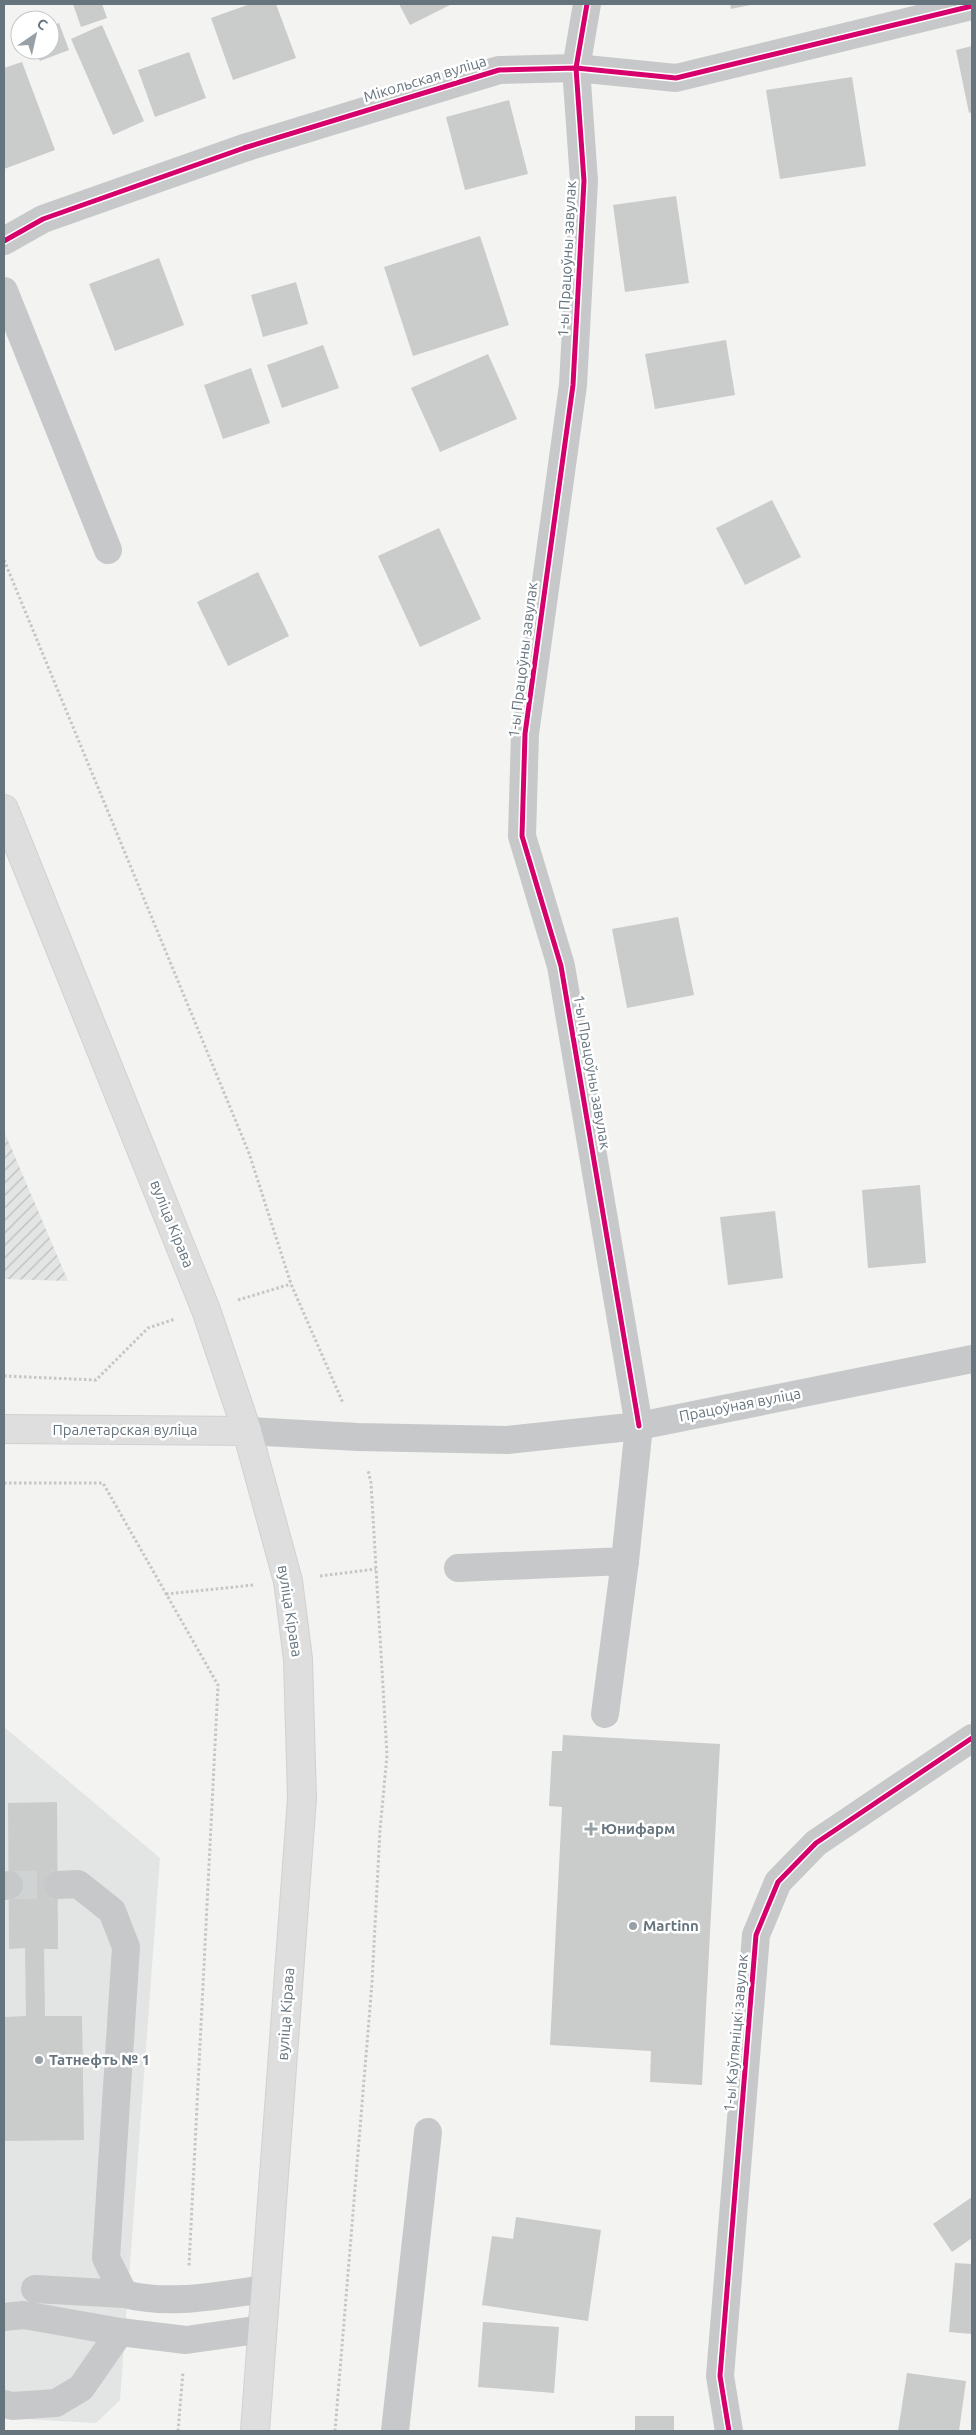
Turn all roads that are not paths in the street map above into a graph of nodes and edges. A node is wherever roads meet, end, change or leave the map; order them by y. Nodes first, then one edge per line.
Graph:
1 (587, 4) edge
2 (972, 6) edge
3 (576, 68) junction
4 (4, 241) edge
5 (4, 291) edge
6 (108, 550) dead end
7 (4, 809) edge
8 (972, 1359) edge
9 (639, 1426) junction
10 (4, 1429) edge
11 (247, 1431) junction
12 (625, 1561) junction
13 (458, 1568) dead end
14 (605, 1714) dead end
15 (972, 1738) edge
16 (58, 1885) tunnel mouth
17 (428, 2132) dead end
18 (266, 2289) junction
19 (35, 2290) dead end
20 (124, 2294) junction
21 (4, 2317) edge
22 (263, 2328) junction
23 (120, 2332) junction
24 (4, 2404) edge
25 (255, 2431) edge
26 (395, 2431) edge
27 (729, 2431) edge

1 - 3 street, 1-ы Працоўны завулак
2 - 3 street, Мікольская вуліца
3 - 4 street, Мікольская вуліца
3 - 9 street, 1-ы Працоўны завулак
5 - 6 street
7 - 11 main road, вуліца Кірава
8 - 9 street, Працоўная вуліца
9 - 11 street, Працоўная вуліца
9 - 12 street, 1-ы Працоўны завулак
10 - 11 main road, Пралетарская вуліца
11 - 18 main road, вуліца Кірава
12 - 13 street
12 - 14 street, 1-ы Працоўны завулак
15 - 27 street, 1-ы Каўпяніцкі завулак
16 - 20 street
17 - 26 street
18 - 20 street
18 - 22 main road, вуліца Кірава
19 - 20 street
21 - 23 street
22 - 23 street
22 - 25 main road, вуліца Кірава
23 - 24 street

